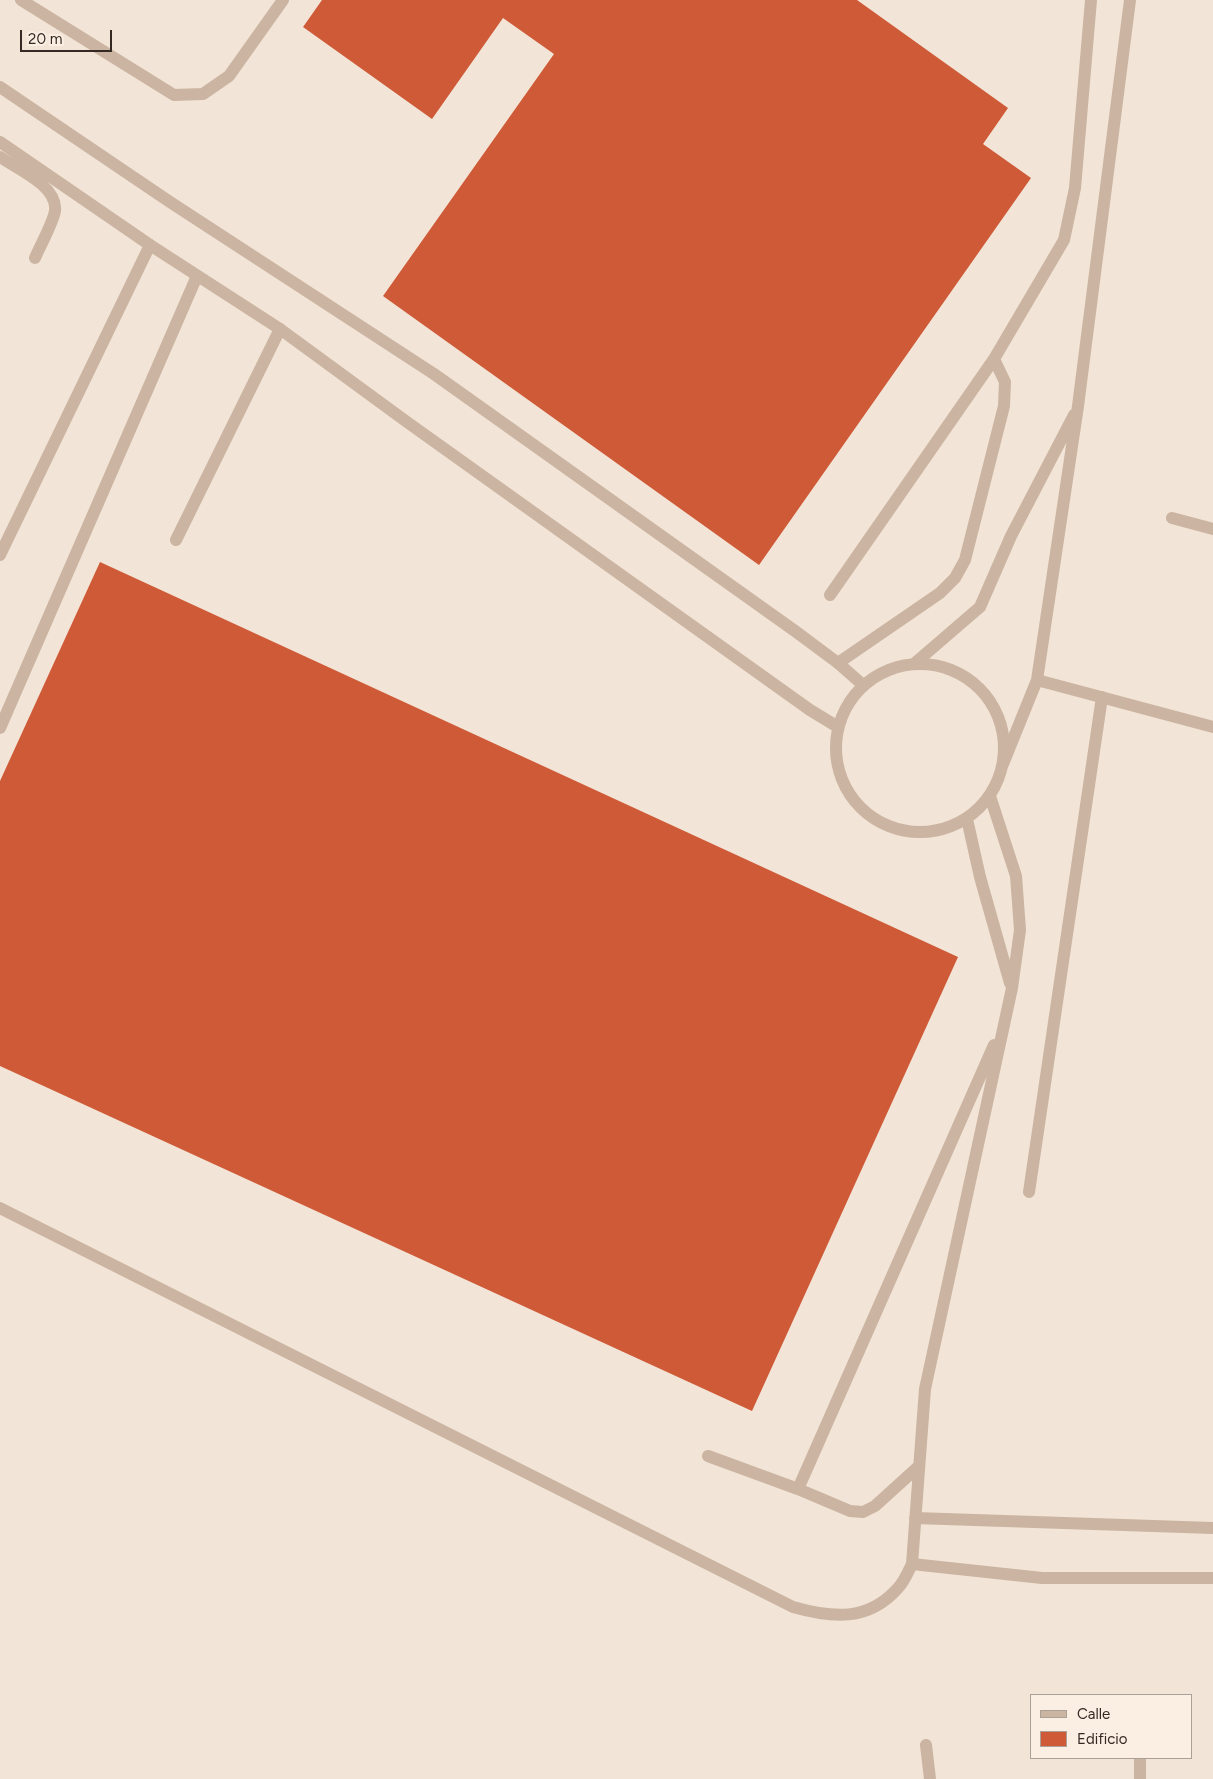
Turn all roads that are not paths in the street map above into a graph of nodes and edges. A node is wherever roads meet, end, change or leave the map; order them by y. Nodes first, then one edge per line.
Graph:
1 (21, 0) edge
2 (284, 0) edge
3 (1091, 0) edge
4 (1130, 0) edge
5 (0, 87) edge
6 (0, 142) edge
7 (0, 157) edge
8 (150, 245) junction
9 (35, 258) dead end
10 (197, 276) junction
11 (280, 329) junction
12 (994, 359) junction
13 (1078, 406) junction
14 (1172, 518) dead end
15 (1213, 529) edge
16 (176, 540) dead end
17 (0, 555) edge
18 (830, 595) dead end
19 (838, 663) junction
20 (915, 663) junction
21 (1037, 680) junction
22 (863, 685) junction
23 (1102, 697) junction
24 (838, 727) junction
25 (1213, 727) edge
26 (0, 728) edge
27 (1003, 764) junction
28 (990, 796) junction
29 (966, 819) junction
30 (1012, 988) junction
31 (1004, 1021) junction
32 (1029, 1192) dead end
33 (0, 1208) edge
34 (708, 1456) dead end
35 (918, 1467) junction
36 (798, 1489) junction
37 (915, 1518) junction
38 (1213, 1528) edge
39 (912, 1564) junction
40 (1213, 1578) edge
41 (926, 1745) dead end
42 (1140, 1759) edge
43 (930, 1779) edge
44 (1140, 1779) edge

1 - 2 street
3 - 12 street
4 - 13 street
5 - 19 street
6 - 8 street
7 - 9 street
8 - 10 street
8 - 17 street
10 - 11 street
10 - 26 street
11 - 16 street
11 - 24 street
12 - 18 street
12 - 19 street
13 - 20 street
13 - 21 street
14 - 15 street
19 - 22 street
20 - 22 street
20 - 27 street
21 - 23 street
21 - 27 street
22 - 24 street
23 - 25 street
23 - 32 street
24 - 29 street
27 - 28 street
28 - 29 street
28 - 30 street
29 - 30 street
30 - 31 street
31 - 35 street
31 - 36 street
33 - 39 street
34 - 36 street
35 - 36 street
35 - 37 street
37 - 38 street
37 - 39 street
39 - 40 street
41 - 43 street
42 - 44 street

